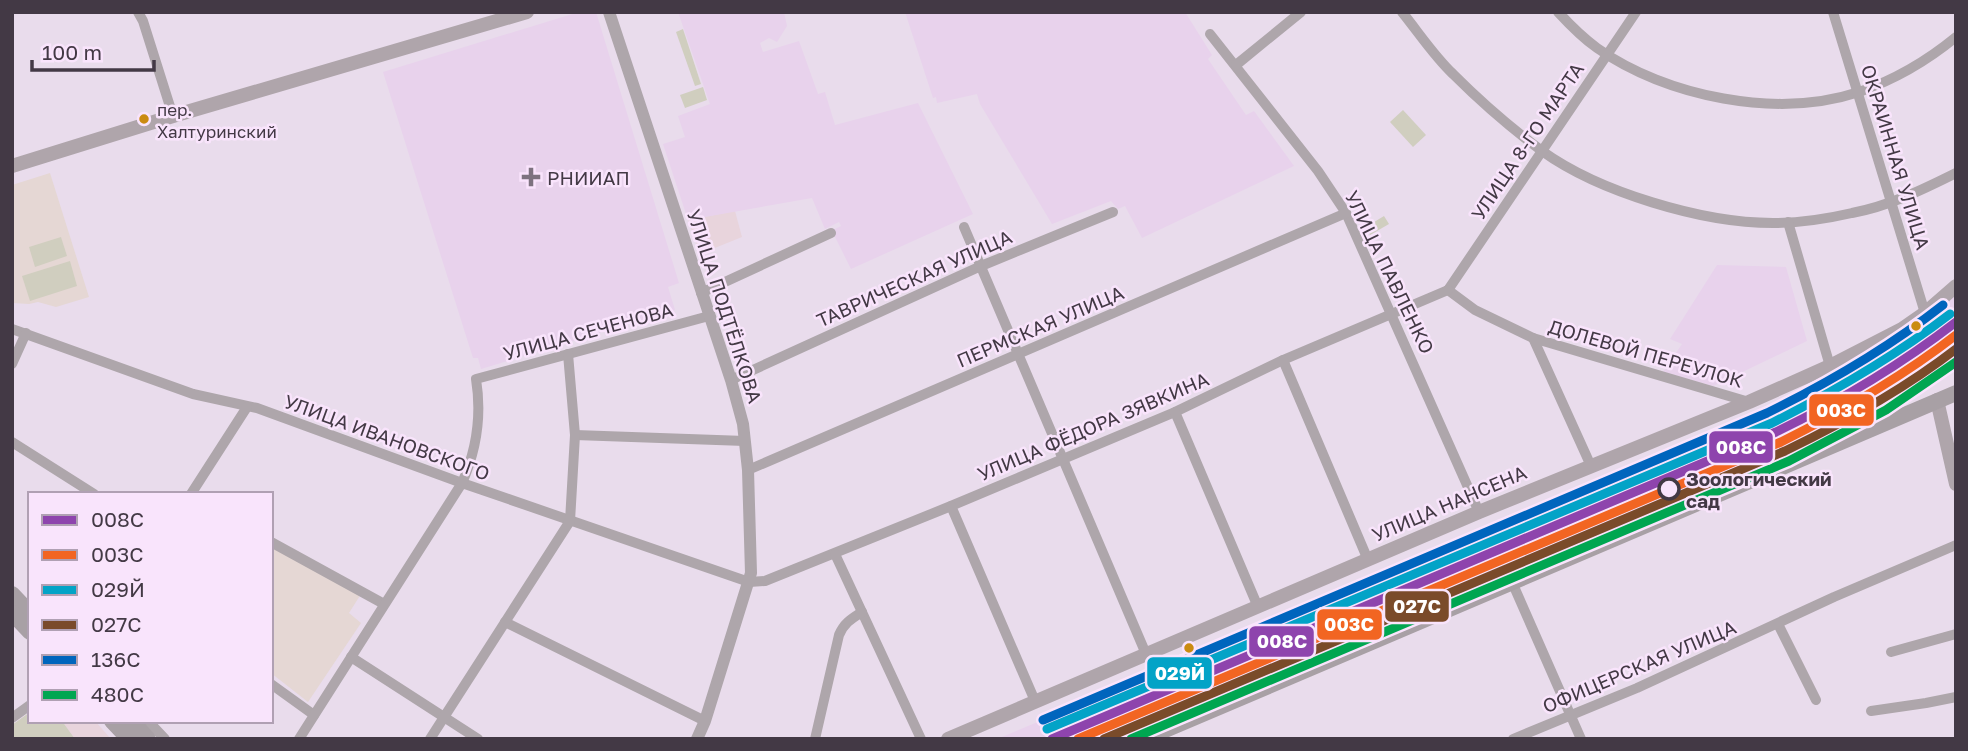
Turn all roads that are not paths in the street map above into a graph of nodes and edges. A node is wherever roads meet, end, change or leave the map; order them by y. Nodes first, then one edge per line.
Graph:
1 (138, 12) edge
2 (527, 12) edge
3 (609, 12) edge
4 (1301, 12) edge
5 (1402, 12) edge
6 (1558, 12) edge
7 (1636, 12) edge
8 (1833, 12) edge
9 (1210, 34) dead end
10 (1956, 37) edge
11 (1606, 55) junction
12 (1236, 65) junction
13 (1858, 93) junction
14 (173, 116) junction
15 (1543, 151) junction
16 (12, 166) edge
17 (1956, 173) edge
18 (1891, 203) junction
19 (1113, 212) dead end
20 (1346, 213) junction
21 (1788, 222) junction
22 (964, 227) dead end
23 (831, 233) dead end
24 (981, 266) junction
25 (1956, 286) edge
26 (1448, 290) junction
27 (701, 293) junction
28 (1925, 313) junction
29 (1393, 315) junction
30 (709, 316) junction
31 (12, 329) edge
32 (26, 333) junction
33 (1533, 338) junction
34 (568, 354) junction
35 (1019, 354) junction
36 (1283, 360) junction
37 (12, 364) edge
38 (1830, 366) junction
39 (731, 380) junction
40 (1956, 393) edge
41 (1937, 400) junction
42 (1749, 402) junction
43 (247, 407) junction
44 (1175, 412) junction
45 (576, 435) junction
46 (745, 441) junction
47 (12, 442) edge
48 (1063, 458) junction
49 (1591, 466) junction
50 (748, 470) junction
51 (462, 483) junction
52 (1956, 484) edge
53 (91, 492) edge
54 (192, 492) edge
55 (951, 506) junction
56 (1479, 512) junction
57 (570, 521) junction
58 (273, 543) edge
59 (1956, 545) edge
60 (835, 554) junction
61 (1368, 560) junction
62 (749, 582) junction
63 (1512, 582) junction
64 (12, 594) edge
65 (384, 604) junction
66 (1258, 607) junction
67 (28, 611) edge
68 (862, 612) junction
69 (12, 613) edge
70 (505, 622) junction
71 (1778, 624) junction
72 (28, 630) edge
73 (1956, 634) edge
74 (1891, 652) dead end
75 (1146, 654) junction
76 (351, 657) junction
77 (273, 685) edge
78 (1956, 696) edge
79 (1816, 700) dead end
80 (1035, 701) junction
81 (28, 706) edge
82 (1871, 711) dead end
83 (314, 715) junction
84 (1571, 715) junction
85 (444, 717) junction
86 (12, 718) edge
87 (705, 721) junction
88 (114, 723) edge
89 (134, 723) edge
90 (150, 723) edge
91 (129, 739) edge
92 (148, 739) edge
93 (165, 739) edge
94 (299, 739) edge
95 (430, 739) edge
96 (478, 739) edge
97 (697, 739) edge
98 (815, 739) edge
99 (921, 739) edge
100 (948, 739) edge
101 (1144, 739) edge
102 (1513, 739) edge
103 (1581, 739) edge

1 - 14 street
2 - 14 main road
3 - 27 street, УЛИЦА ПОДТЁЛКОВА
4 - 12 street
5 - 15 street
6 - 11 street
7 - 11 street, УЛИЦА 8-ГО МАРТА
8 - 13 street, ОКРАИННАЯ УЛИЦА
9 - 12 street, УЛИЦА ПАВЛЕНКО
10 - 13 street
11 - 13 street
11 - 15 street, УЛИЦА 8-ГО МАРТА
12 - 20 street, УЛИЦА ПАВЛЕНКО
13 - 18 street, ОКРАИННАЯ УЛИЦА
14 - 16 main road
15 - 21 street
15 - 26 street, УЛИЦА 8-ГО МАРТА
17 - 18 street
18 - 21 street
18 - 28 street, ОКРАИННАЯ УЛИЦА
19 - 24 street, ТАВРИЧЕСКАЯ УЛИЦА
20 - 29 street, УЛИЦА ПАВЛЕНКО
20 - 35 street, ПЕРМСКАЯ УЛИЦА
21 - 38 street
22 - 24 street
23 - 27 street
24 - 35 street
24 - 39 street, ТАВРИЧЕСКАЯ УЛИЦА
25 - 28 main road, УЛИЦА НАНСЕНА
26 - 29 street, УЛИЦА ФЁДОРА ЗЯВКИНА
26 - 33 street, ДОЛЕВОЙ ПЕРЕУЛОК
27 - 30 street, УЛИЦА ПОДТЁЛКОВА
28 - 38 main road, УЛИЦА НАНСЕНА
29 - 36 street, УЛИЦА ФЁДОРА ЗЯВКИНА
29 - 56 street, УЛИЦА ПАВЛЕНКО
30 - 34 street, УЛИЦА СЕЧЕНОВА
30 - 39 street, УЛИЦА ПОДТЁЛКОВА
31 - 32 street, УЛИЦА ИВАНОВСКОГО
32 - 37 street
32 - 43 street, УЛИЦА ИВАНОВСКОГО
33 - 42 street, ДОЛЕВОЙ ПЕРЕУЛОК
33 - 49 street, ДОЛЕВОЙ ПЕРЕУЛОК
34 - 45 street
34 - 51 street, УЛИЦА СЕЧЕНОВА
35 - 48 street
35 - 50 street, ПЕРМСКАЯ УЛИЦА
36 - 44 street, УЛИЦА ФЁДОРА ЗЯВКИНА
36 - 61 street
38 - 42 main road, УЛИЦА НАНСЕНА
39 - 46 street, УЛИЦА ПОДТЁЛКОВА
40 - 41 main road
41 - 52 main road
41 - 63 main road
42 - 49 main road, УЛИЦА НАНСЕНА
43 - 51 street, УЛИЦА ИВАНОВСКОГО
43 - 54 street
44 - 48 street, УЛИЦА ФЁДОРА ЗЯВКИНА
44 - 66 street
45 - 46 street
45 - 57 street
46 - 50 street, УЛИЦА ПОДТЁЛКОВА
47 - 53 street
48 - 55 street, УЛИЦА ФЁДОРА ЗЯВКИНА
48 - 75 street
49 - 56 main road, УЛИЦА НАНСЕНА
50 - 62 street, УЛИЦА ПОДТЁЛКОВА
51 - 57 street, УЛИЦА ИВАНОВСКОГО
51 - 65 street
55 - 60 street, УЛИЦА ФЁДОРА ЗЯВКИНА
55 - 80 street
56 - 61 main road, УЛИЦА НАНСЕНА
57 - 62 street, УЛИЦА ИВАНОВСКОГО
57 - 70 street
58 - 65 street
59 - 71 street, ОФИЦЕРСКАЯ УЛИЦА
60 - 62 street, УЛИЦА ФЁДОРА ЗЯВКИНА
60 - 68 street
61 - 66 main road, УЛИЦА НАНСЕНА
62 - 87 street, УЛИЦА ПОДТЁЛКОВА
63 - 84 street
63 - 101 main road
64 - 67 main road
65 - 76 street
66 - 75 main road, УЛИЦА НАНСЕНА
68 - 98 street
68 - 99 street
69 - 72 main road
70 - 85 street
70 - 87 street
71 - 79 street
71 - 84 street, ОФИЦЕРСКАЯ УЛИЦА
73 - 74 street
75 - 80 main road, УЛИЦА НАНСЕНА
76 - 83 street
76 - 85 street
77 - 83 street
78 - 82 street
80 - 100 main road, УЛИЦА НАНСЕНА
81 - 86 street
83 - 94 street
84 - 102 street, ОФИЦЕРСКАЯ УЛИЦА
84 - 103 street
85 - 95 street
85 - 96 street
87 - 97 street, УЛИЦА ПОДТЁЛКОВА
88 - 91 main road
89 - 92 main road
90 - 93 street

